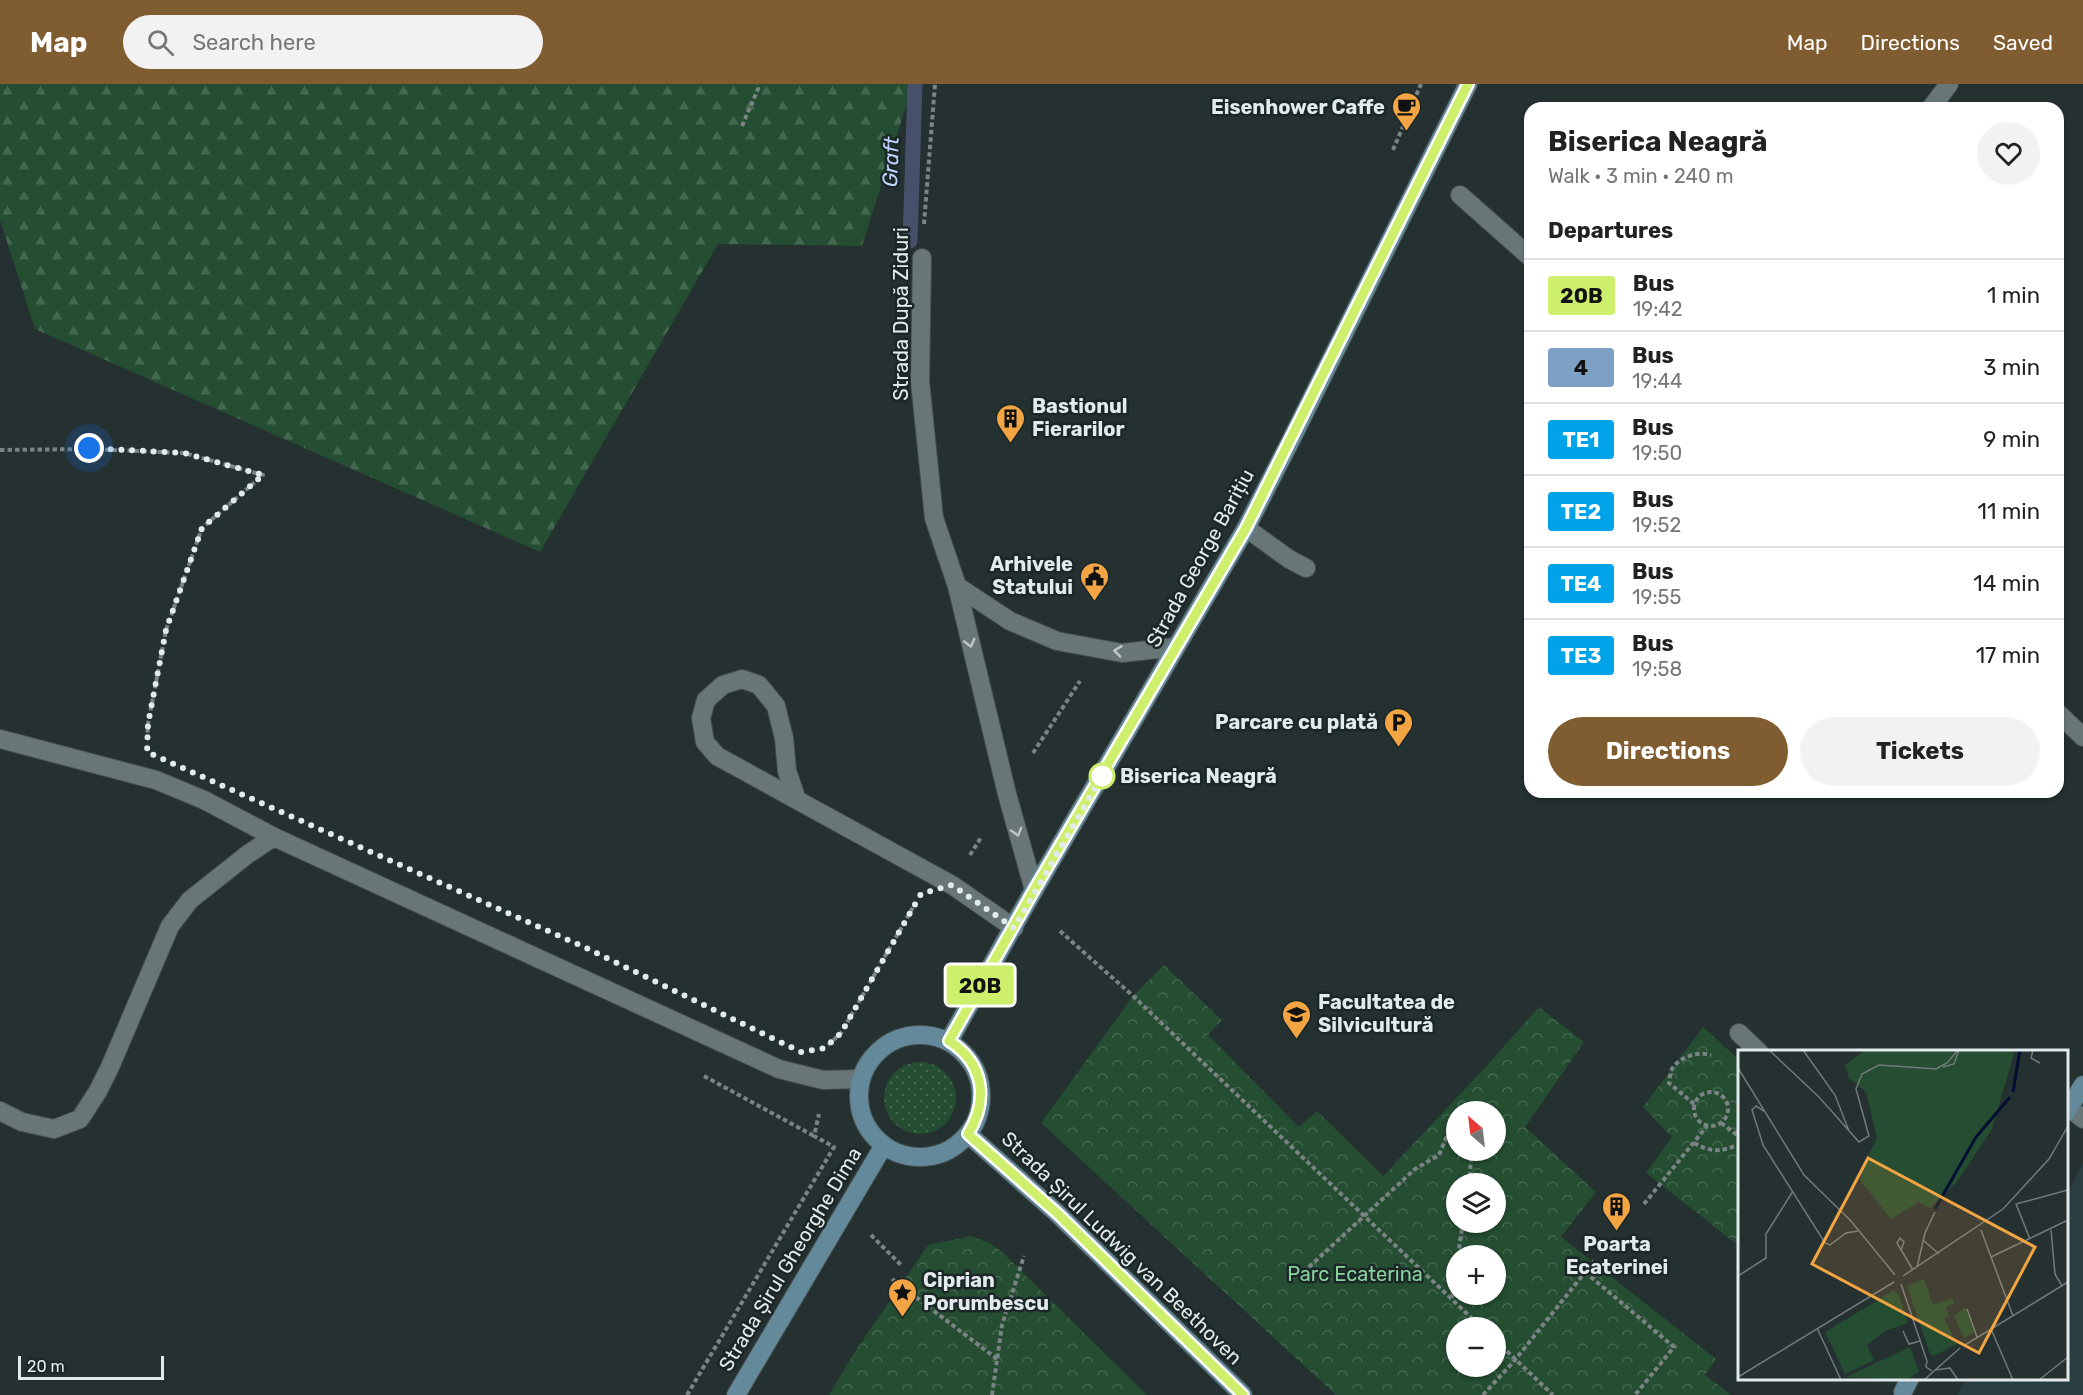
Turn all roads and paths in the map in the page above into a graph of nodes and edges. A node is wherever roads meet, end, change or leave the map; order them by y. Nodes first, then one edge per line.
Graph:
1 (935, 84) edge
2 (1421, 84) edge
3 (1468, 84) edge
4 (1949, 84) edge
5 (758, 86) edge
6 (1936, 102) edge
7 (742, 126) dead end
8 (1389, 160) dead end
9 (1460, 195) dead end
10 (1524, 252) edge
11 (922, 258) joint
12 (0, 450) edge
13 (1246, 528) junction
14 (1306, 568) dead end
15 (957, 586) junction
16 (1176, 647) junction
17 (1102, 648) junction
18 (2064, 719) edge
19 (2083, 737) edge
20 (0, 740) edge
21 (134, 774) junction
22 (1007, 794) junction
23 (797, 800) junction
24 (274, 837) junction
25 (952, 885) junction
26 (1034, 890) junction
27 (1014, 928) junction
28 (1060, 931) dead end
29 (1739, 1034) dead end
30 (949, 1041) junction
31 (1757, 1050) edge
32 (1717, 1057) dead end
33 (861, 1079) junction
34 (823, 1080) junction
35 (2083, 1085) edge
36 (1694, 1104) junction
37 (0, 1111) edge
38 (2073, 1113) edge
39 (1721, 1122) junction
40 (1707, 1126) junction
41 (968, 1134) junction
42 (1738, 1135) edge
43 (1446, 1137) edge
44 (1694, 1143) junction
45 (884, 1145) junction
46 (1738, 1145) edge
47 (1644, 1204) dead end
48 (1365, 1216) junction
49 (1024, 1256) dead end
50 (1594, 1262) dead end
51 (1309, 1267) dead end
52 (1585, 1272) junction
53 (892, 1278) dead end
54 (1446, 1293) edge
55 (1458, 1305) edge
56 (1471, 1317) edge
57 (1506, 1351) edge
58 (998, 1359) junction
59 (1515, 1360) junction
60 (687, 1395) edge
61 (736, 1395) edge
62 (992, 1395) edge
63 (1243, 1395) edge
64 (1483, 1395) edge
65 (1553, 1395) edge
66 (1635, 1395) edge

1 - 11 path, Strada După Ziduri
2 - 8 path
3 - 13 street, Strada George Barițiu
4 - 6 street
5 - 7 path
9 - 10 street
11 - 15 street, Strada După Ziduri
12 - 21 path
13 - 14 street
13 - 16 street, Strada George Barițiu
15 - 17 street
15 -> 22 street, Strada După Ziduri
16 -> 17 street
16 - 26 street, Strada George Barițiu
17 - 22 path
18 - 19 street
20 - 21 street
21 - 24 street
22 - 25 path
22 -> 26 street, Strada După Ziduri
23 - 23 street
23 - 25 street
24 - 34 street
24 - 37 street
25 - 27 street
25 - 34 path
26 - 27 street, Strada George Barițiu
27 - 30 street, Strada George Barițiu
28 - 48 path
29 - 31 street
30 - 33 street
30 - 41 street
32 - 36 path
33 - 34 street
33 - 45 street
34 - 60 path
35 - 38 street
36 - 39 path
36 - 40 path
39 - 40 path
39 - 42 path
40 - 44 path
41 - 45 street
41 - 63 street, Strada Șirul Ludwig van Beethoven
43 - 48 path
44 - 46 path
44 - 47 path
45 - 61 street, Strada Șirul Gheorghe Dima
48 - 51 path
48 - 54 path
49 - 58 path
50 - 52 path
52 - 59 path
52 - 66 path
53 - 58 path
55 - 56 path
57 - 59 path
58 - 62 path
59 - 64 path
59 - 65 path

